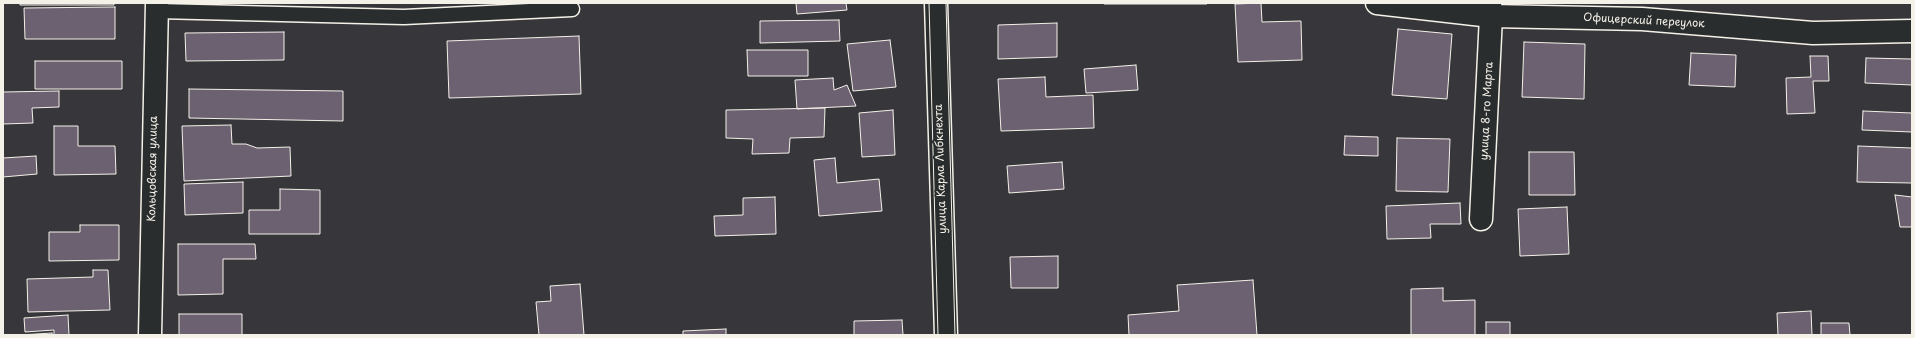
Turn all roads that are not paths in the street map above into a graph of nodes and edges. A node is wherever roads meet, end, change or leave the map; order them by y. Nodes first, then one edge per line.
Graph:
1 (936, 3) edge
2 (1377, 3) edge
3 (157, 7) edge
4 (572, 9) dead end
5 (1490, 10) edge
6 (1912, 31) edge
7 (1481, 219) dead end
8 (150, 335) edge
9 (946, 335) edge

1 - 9 street, улица Карла Либкнехта
2 - 5 street, Офицерский переулок
3 - 4 lane
3 - 8 street, Кольцовская улица
5 - 6 street, Офицерский переулок
5 - 7 street, улица 8-го Марта

